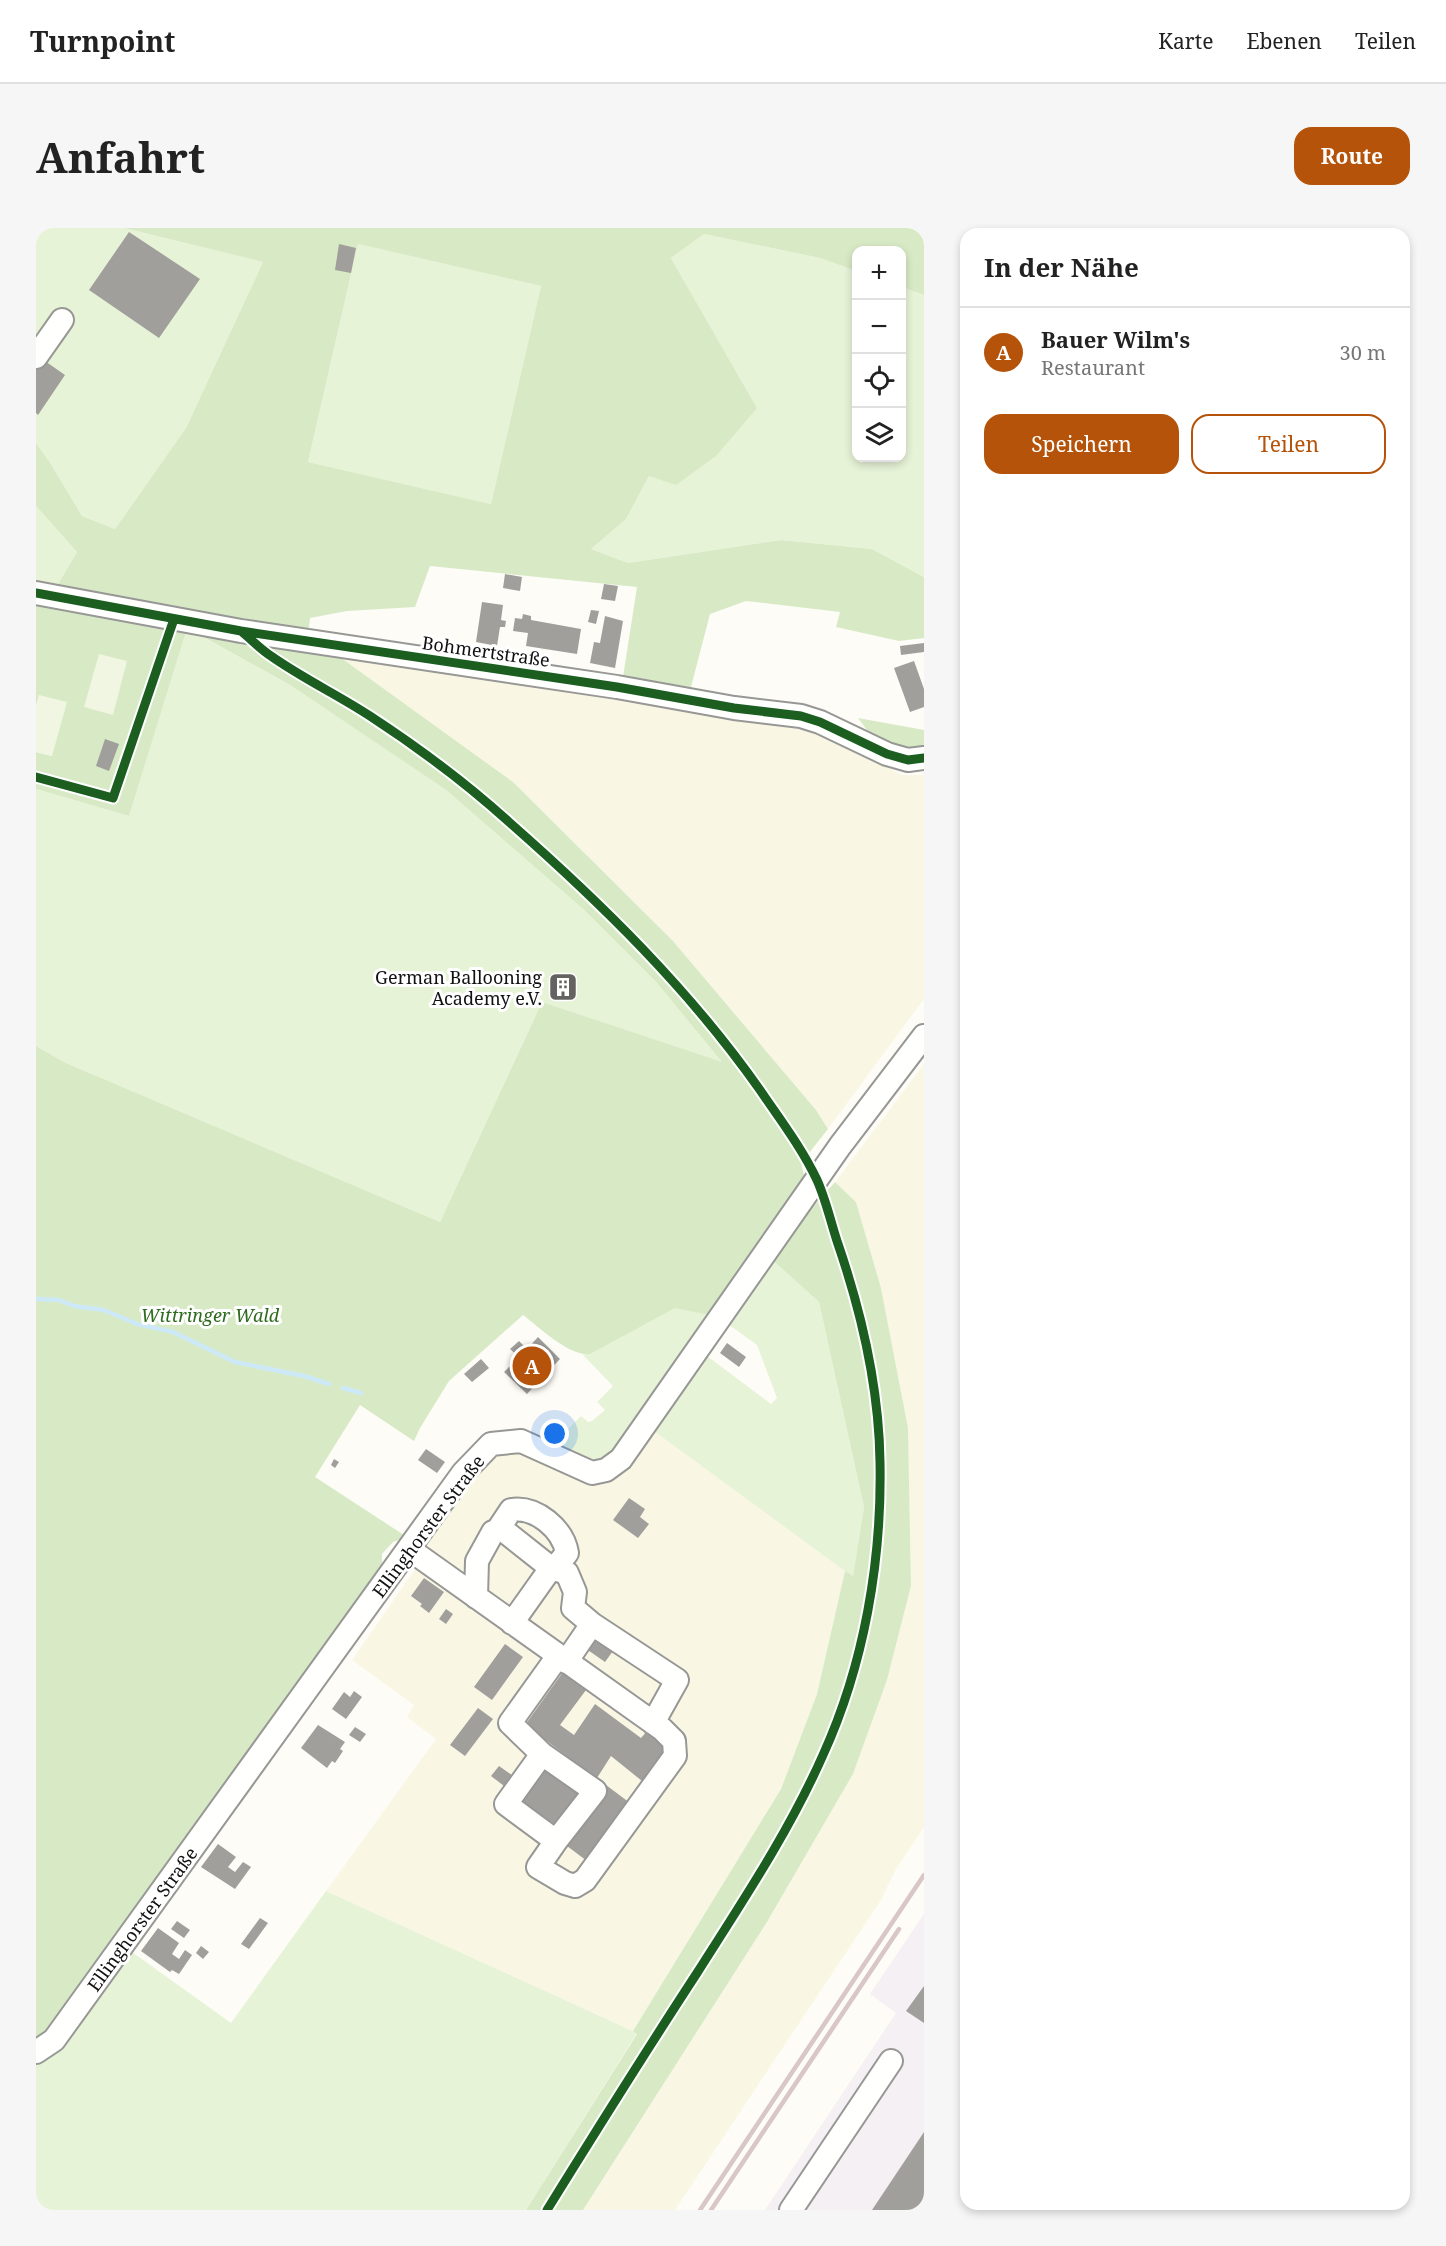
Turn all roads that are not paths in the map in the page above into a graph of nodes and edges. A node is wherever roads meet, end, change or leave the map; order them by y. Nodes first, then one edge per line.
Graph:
1 (62, 320) dead end
2 (36, 357) edge
3 (36, 593) edge
4 (924, 758) edge
5 (924, 1036) edge
6 (497, 1531) junction
7 (409, 1549) junction
8 (553, 1568) junction
9 (476, 1597) junction
10 (512, 1623) junction
11 (592, 1624) junction
12 (562, 1659) junction
13 (653, 1723) junction
14 (542, 1754) junction
15 (556, 1840) junction
16 (36, 2052) edge
17 (891, 2061) dead end
18 (791, 2210) edge

1 - 2 street
3 - 4 street, Bohmertstraße
5 - 7 street, Ellinghorster Straße
6 - 8 street
6 - 8 street
6 - 9 street
7 - 9 street
7 - 16 street, Ellinghorster Straße
8 - 10 street
8 - 11 street
9 - 10 street
10 - 12 street
11 - 12 street
11 - 13 street
12 - 13 street
12 - 14 street
13 - 15 street
14 - 15 street
14 - 15 street
17 - 18 street

